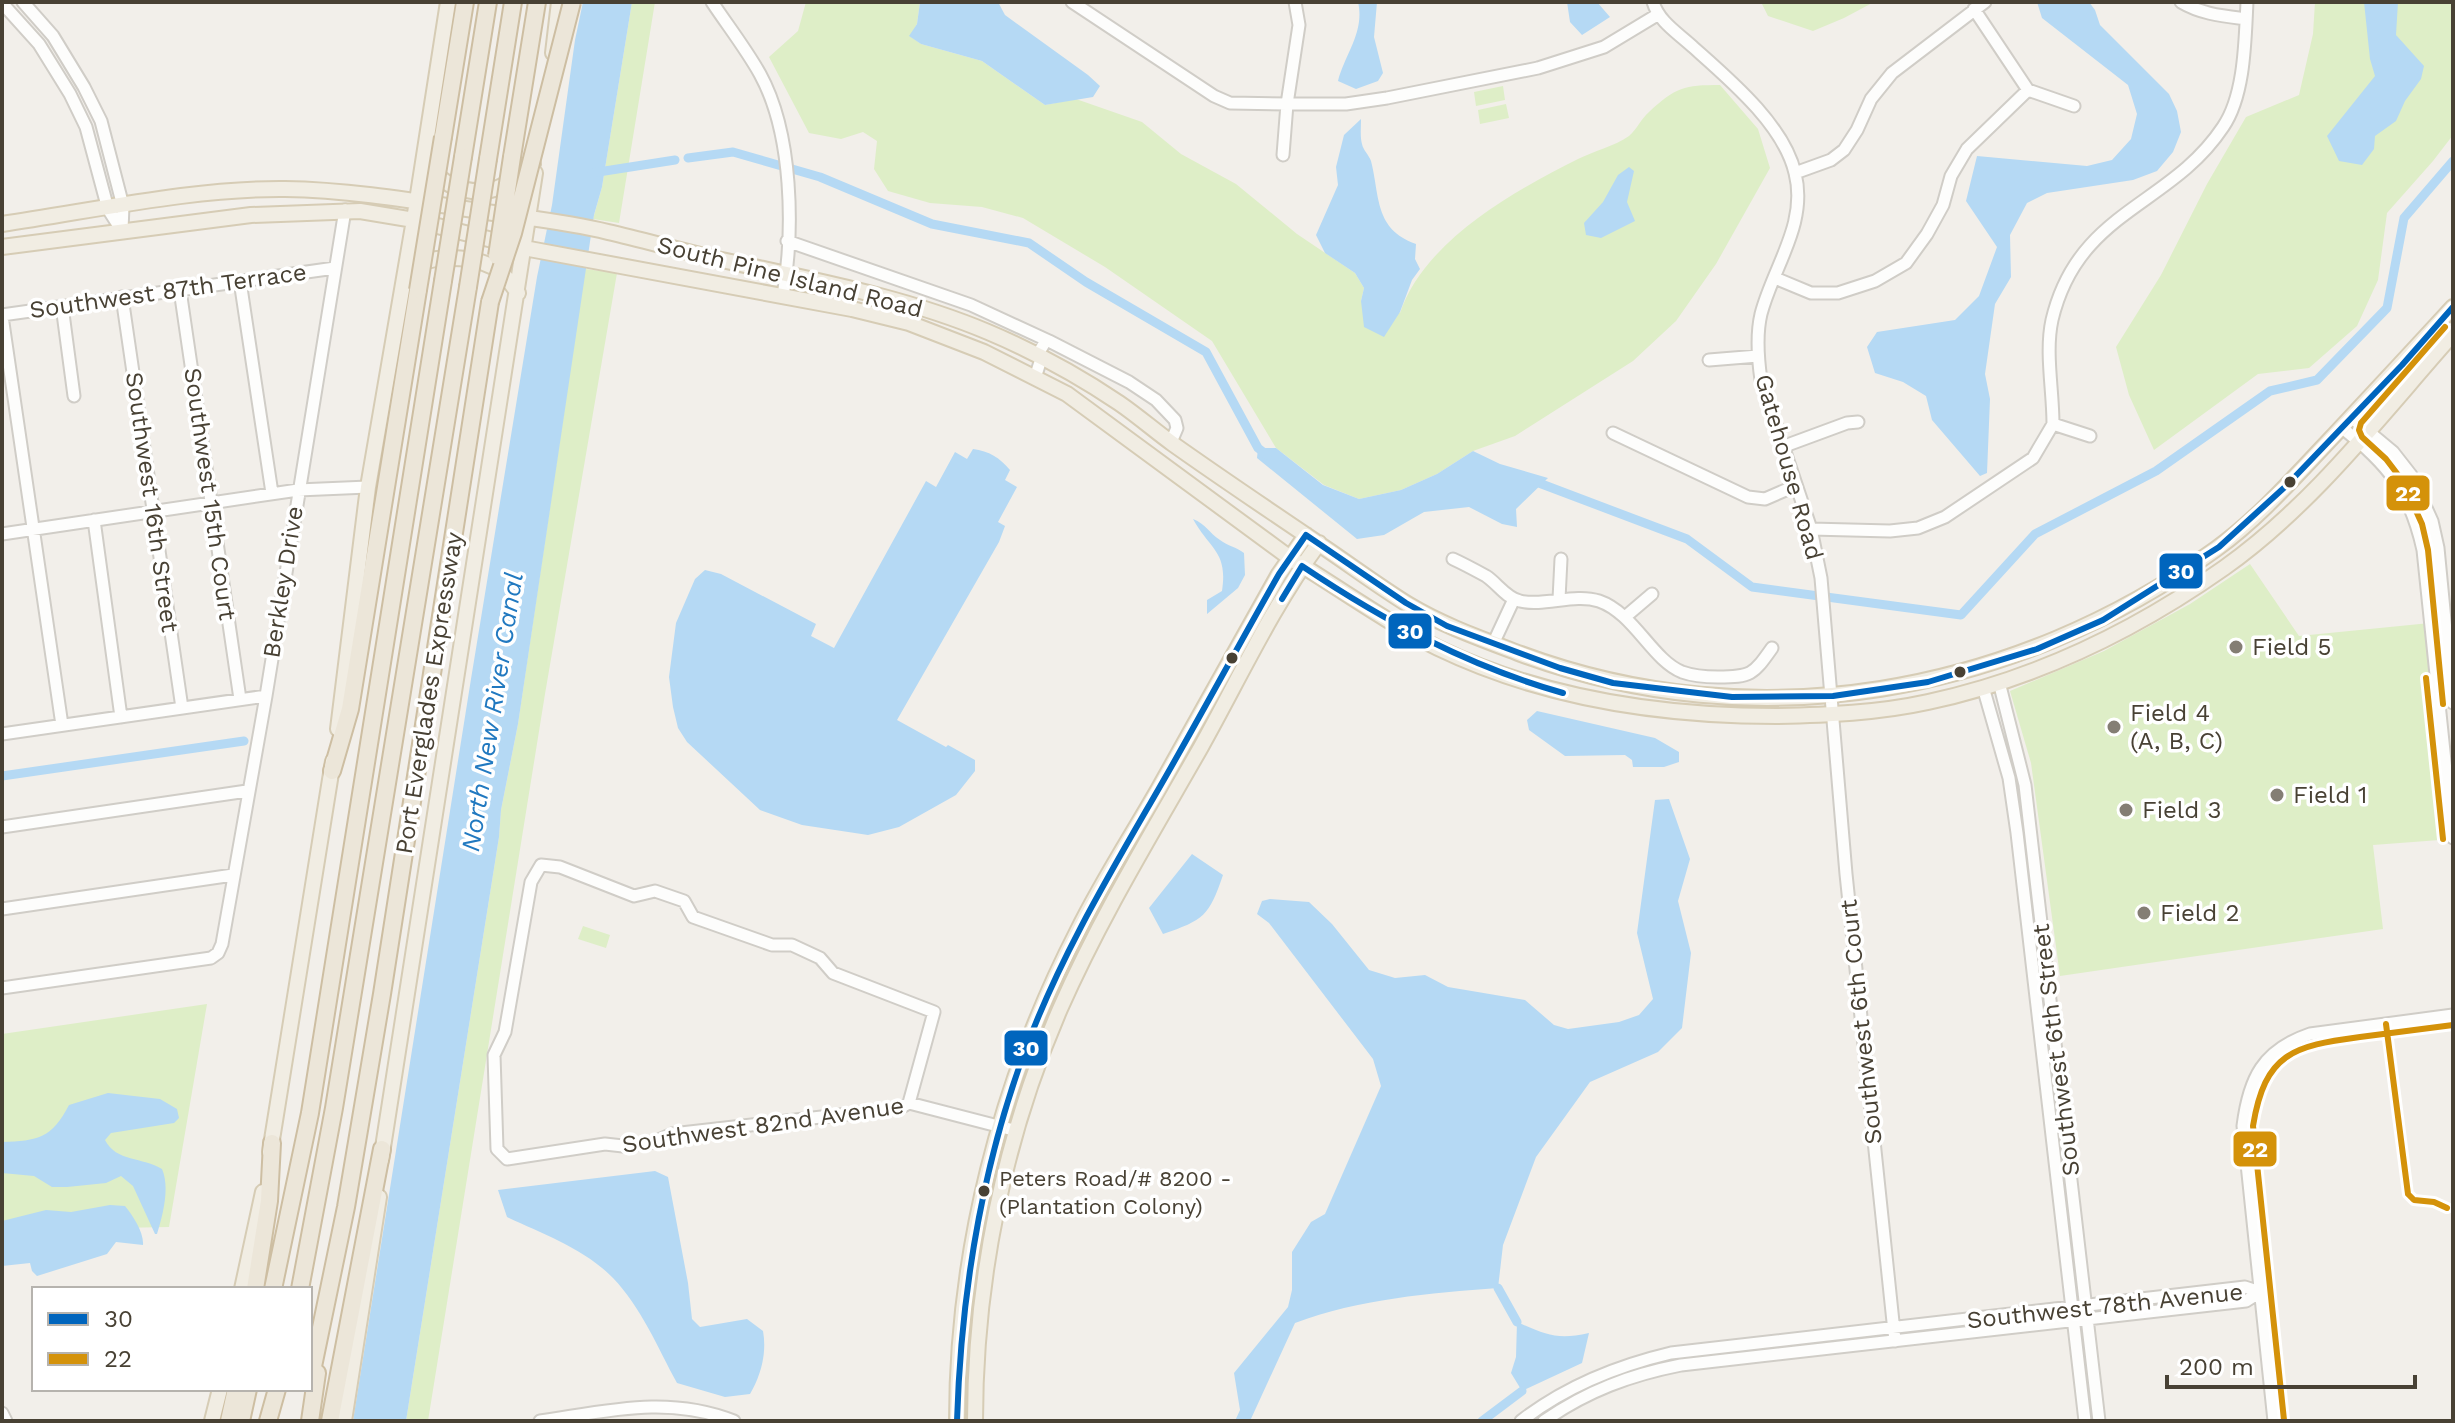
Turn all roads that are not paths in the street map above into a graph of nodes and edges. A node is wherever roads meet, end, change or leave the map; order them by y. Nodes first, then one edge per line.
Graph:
1 (23, 2) edge
2 (448, 2) edge
3 (465, 2) edge
4 (488, 2) edge
5 (513, 2) edge
6 (537, 2) edge
7 (559, 2) edge
8 (572, 2) edge
9 (712, 2) edge
10 (1072, 2) edge
11 (1295, 2) edge
12 (1653, 2) edge
13 (2181, 2) edge
14 (2247, 2) edge
15 (2, 3) edge
16 (1979, 6) edge
17 (1657, 15) junction
18 (2246, 19) junction
19 (2028, 90) junction
20 (1287, 104) junction
21 (2074, 106) dead end
22 (424, 152) junction
23 (1283, 155) dead end
24 (537, 160) junction
25 (1795, 173) junction
26 (284, 189) junction
27 (416, 201) junction
28 (123, 206) junction
29 (108, 209) junction
30 (345, 210) junction
31 (251, 215) junction
32 (527, 218) junction
33 (414, 220) junction
34 (2, 224) edge
35 (122, 231) junction
36 (787, 241) junction
37 (2, 247) edge
38 (531, 249) junction
39 (335, 268) junction
40 (786, 274) junction
41 (1775, 278) junction
42 (240, 281) junction
43 (410, 286) junction
44 (180, 290) junction
45 (518, 293) junction
46 (783, 296) junction
47 (122, 297) junction
48 (490, 302) junction
49 (62, 306) junction
50 (2453, 307) edge
51 (2, 315) edge
52 (2453, 334) edge
53 (1049, 341) junction
54 (1758, 356) junction
55 (1041, 359) junction
56 (1709, 360) dead end
57 (1035, 378) junction
58 (74, 396) dead end
59 (1858, 422) dead end
60 (2346, 422) junction
61 (2053, 424) junction
62 (1613, 433) dead end
63 (2090, 436) dead end
64 (2364, 436) junction
65 (1171, 442) junction
66 (1782, 447) junction
67 (1795, 486) junction
68 (368, 487) junction
69 (298, 490) junction
70 (272, 493) junction
71 (212, 501) junction
72 (152, 510) junction
73 (94, 520) junction
74 (33, 529) junction
75 (1811, 529) junction
76 (2, 534) edge
77 (1312, 539) junction
78 (1453, 559) dead end
79 (1561, 559) dead end
80 (1296, 562) junction
81 (2196, 562) junction
82 (2207, 579) junction
83 (1652, 594) dead end
84 (1559, 599) junction
85 (1518, 601) junction
86 (2448, 606) edge
87 (2428, 609) junction
88 (1625, 617) junction
89 (1497, 645) junction
90 (1772, 648) dead end
91 (1560, 668) junction
92 (1513, 678) junction
93 (1999, 682) junction
94 (1983, 687) junction
95 (266, 696) junction
96 (240, 699) junction
97 (2453, 703) edge
98 (1833, 705) junction
99 (182, 708) junction
100 (121, 717) junction
101 (62, 725) junction
102 (2, 734) edge
103 (332, 771) junction
104 (247, 791) junction
105 (2, 827) edge
106 (2453, 838) edge
107 (233, 875) junction
108 (2, 909) edge
109 (2, 988) edge
110 (2453, 1015) edge
111 (909, 1103) junction
112 (1000, 1126) junction
113 (1017, 1131) junction
114 (272, 1143) junction
115 (382, 1149) junction
116 (242, 1287) edge
117 (255, 1287) edge
118 (273, 1287) edge
119 (300, 1287) edge
120 (2260, 1292) junction
121 (2086, 1307) junction
122 (2072, 1308) junction
123 (326, 1316) junction
124 (2087, 1320) junction
125 (2073, 1322) junction
126 (1893, 1327) junction
127 (1895, 1341) junction
128 (1721, 1348) junction
129 (1705, 1349) junction
130 (1699, 1364) junction
131 (1681, 1365) junction
132 (312, 1373) edge
133 (220, 1391) edge
134 (236, 1391) edge
135 (248, 1391) edge
136 (276, 1391) edge
137 (308, 1391) edge
138 (2, 1413) edge
139 (6, 1421) edge
140 (212, 1421) edge
141 (229, 1421) edge
142 (241, 1421) edge
143 (268, 1421) edge
144 (300, 1421) edge
145 (310, 1421) edge
146 (330, 1421) edge
147 (344, 1421) edge
148 (540, 1421) edge
149 (734, 1421) edge
150 (957, 1421) edge
151 (975, 1421) edge
152 (1521, 1421) edge
153 (1544, 1421) edge
154 (2085, 1421) edge
155 (2099, 1421) edge
156 (2274, 1421) edge

1 - 28 street
2 - 22 main road
3 - 43 highway, bridge
4 - 118 highway, bridge
5 - 119 highway, bridge
6 - 48 highway, Port Everglades Expressway, bridge
7 - 24 main road
8 - 48 highway, bridge
9 - 36 street
10 - 20 street
11 - 20 street
12 - 17 street
13 - 18 street
14 - 18 street
15 - 29 street
16 - 19 street
16 - 25 street
17 - 20 street
17 - 25 street, Gatehouse Road
18 - 61 street
19 - 21 street
19 - 41 street
20 - 23 street
22 - 24 main road
22 - 27 main road
24 - 32 main road
25 - 41 street, Gatehouse Road
26 - 27 main road, South Pine Island Road
26 - 28 main road, South Pine Island Road
26 - 31 main road
27 - 32 main road, South Pine Island Road
27 - 33 main road
28 - 29 main road, South Pine Island Road
28 - 35 street
29 - 34 main road, South Pine Island Road
29 - 35 street
30 - 31 main road, South Pine Island Road
30 - 33 main road, South Pine Island Road
30 - 39 street, Berkley Drive
31 - 35 main road, South Pine Island Road
32 - 38 main road
32 - 40 main road, South Pine Island Road
33 - 38 main road, South Pine Island Road
33 - 43 main road
35 - 37 main road, South Pine Island Road
36 - 40 street
36 - 53 street
38 - 45 main road
38 - 46 main road, South Pine Island Road
39 - 42 street, Southwest 87th Terrace
39 - 69 street, Berkley Drive
40 - 46 street
40 - 55 main road, South Pine Island Road
41 - 54 street, Gatehouse Road
42 - 44 street, Southwest 87th Terrace
42 - 70 street
43 - 45 main road
43 - 68 main road
43 - 103 highway
44 - 47 street, Southwest 87th Terrace
44 - 71 street, Southwest 15th Court
45 - 115 main road
46 - 57 main road, South Pine Island Road
47 - 49 street, Southwest 87th Terrace
47 - 72 street, Southwest 16th Street
48 - 123 highway, Port Everglades Expressway
49 - 51 street, Southwest 87th Terrace
49 - 58 street
50 - 60 main road, South Pine Island Road
51 - 74 street
52 - 64 main road, South Pine Island Road
53 - 55 street
53 - 65 street
54 - 56 street
54 - 66 street, Gatehouse Road
55 - 57 street
55 - 65 main road, South Pine Island Road
57 - 80 main road, South Pine Island Road
59 - 66 street
60 - 64 street
60 - 81 main road, South Pine Island Road
61 - 63 street
61 - 75 street
62 - 67 street
64 - 82 main road, South Pine Island Road
64 - 86 street
64 - 87 street
65 - 77 main road, South Pine Island Road
66 - 67 street, Gatehouse Road
67 - 75 street, Gatehouse Road
68 - 69 street
68 - 103 main road
69 - 70 street
69 - 95 street, Berkley Drive
70 - 71 street
71 - 72 street
71 - 96 street, Southwest 15th Court
72 - 73 street
72 - 99 street, Southwest 16th Street
73 - 74 street
73 - 100 street
74 - 76 street
74 - 101 street
75 - 98 street, Gatehouse Road
77 - 80 main road
77 - 89 main road, South Pine Island Road
78 - 85 street
79 - 84 street
80 - 92 main road, South Pine Island Road
80 - 112 main road
80 - 113 main road
81 - 82 main road
81 - 98 main road, South Pine Island Road
82 - 93 main road, South Pine Island Road
83 - 88 street
84 - 85 street
84 - 88 street
85 - 89 street
86 - 87 street
86 - 97 street
87 - 106 street
88 - 90 street
89 - 91 main road, South Pine Island Road
91 - 92 main road
91 - 98 main road, South Pine Island Road
92 - 98 main road, South Pine Island Road
93 - 94 main road, South Pine Island Road
93 - 121 street, Southwest 6th Street
94 - 98 main road, South Pine Island Road
94 - 122 street, Southwest 6th Street
95 - 96 street
95 - 104 street, Berkley Drive
96 - 99 street
98 - 126 street, Southwest 6th Court
99 - 100 street
100 - 101 street
101 - 102 street
103 - 114 main road
104 - 105 street
104 - 107 street, Berkley Drive
107 - 108 street
107 - 109 street, Berkley Drive
110 - 120 street
111 - 111 street, Southwest 82nd Avenue
111 - 112 street, Southwest 82nd Avenue
112 - 113 street, Southwest 82nd Avenue
112 - 150 main road
113 - 151 main road
114 - 116 main road
114 - 117 highway
115 - 146 highway
115 - 147 main road
120 - 121 street, Southwest 78th Avenue
120 - 124 street, Southwest 78th Avenue
120 - 156 street
121 - 122 street, Southwest 78th Avenue
121 - 124 street, Southwest 6th Street
122 - 125 street, Southwest 6th Street
122 - 126 street, Southwest 78th Avenue
123 - 132 highway, Port Everglades Expressway
123 - 145 highway
124 - 125 street, Southwest 78th Avenue
124 - 155 street, Southwest 6th Street
125 - 127 street, Southwest 78th Avenue
125 - 154 street, Southwest 6th Street
126 - 127 street, Southwest 6th Court
126 - 128 street, Southwest 78th Avenue
127 - 130 street, Southwest 78th Avenue
128 - 129 street, Southwest 78th Avenue
128 - 130 street
129 - 131 street
129 - 152 street, Southwest 78th Avenue
130 - 131 street, Southwest 78th Avenue
131 - 153 street, Southwest 78th Avenue
133 - 140 main road
134 - 141 highway
135 - 142 highway
136 - 143 highway
137 - 144 highway
138 - 139 street
148 - 149 street

